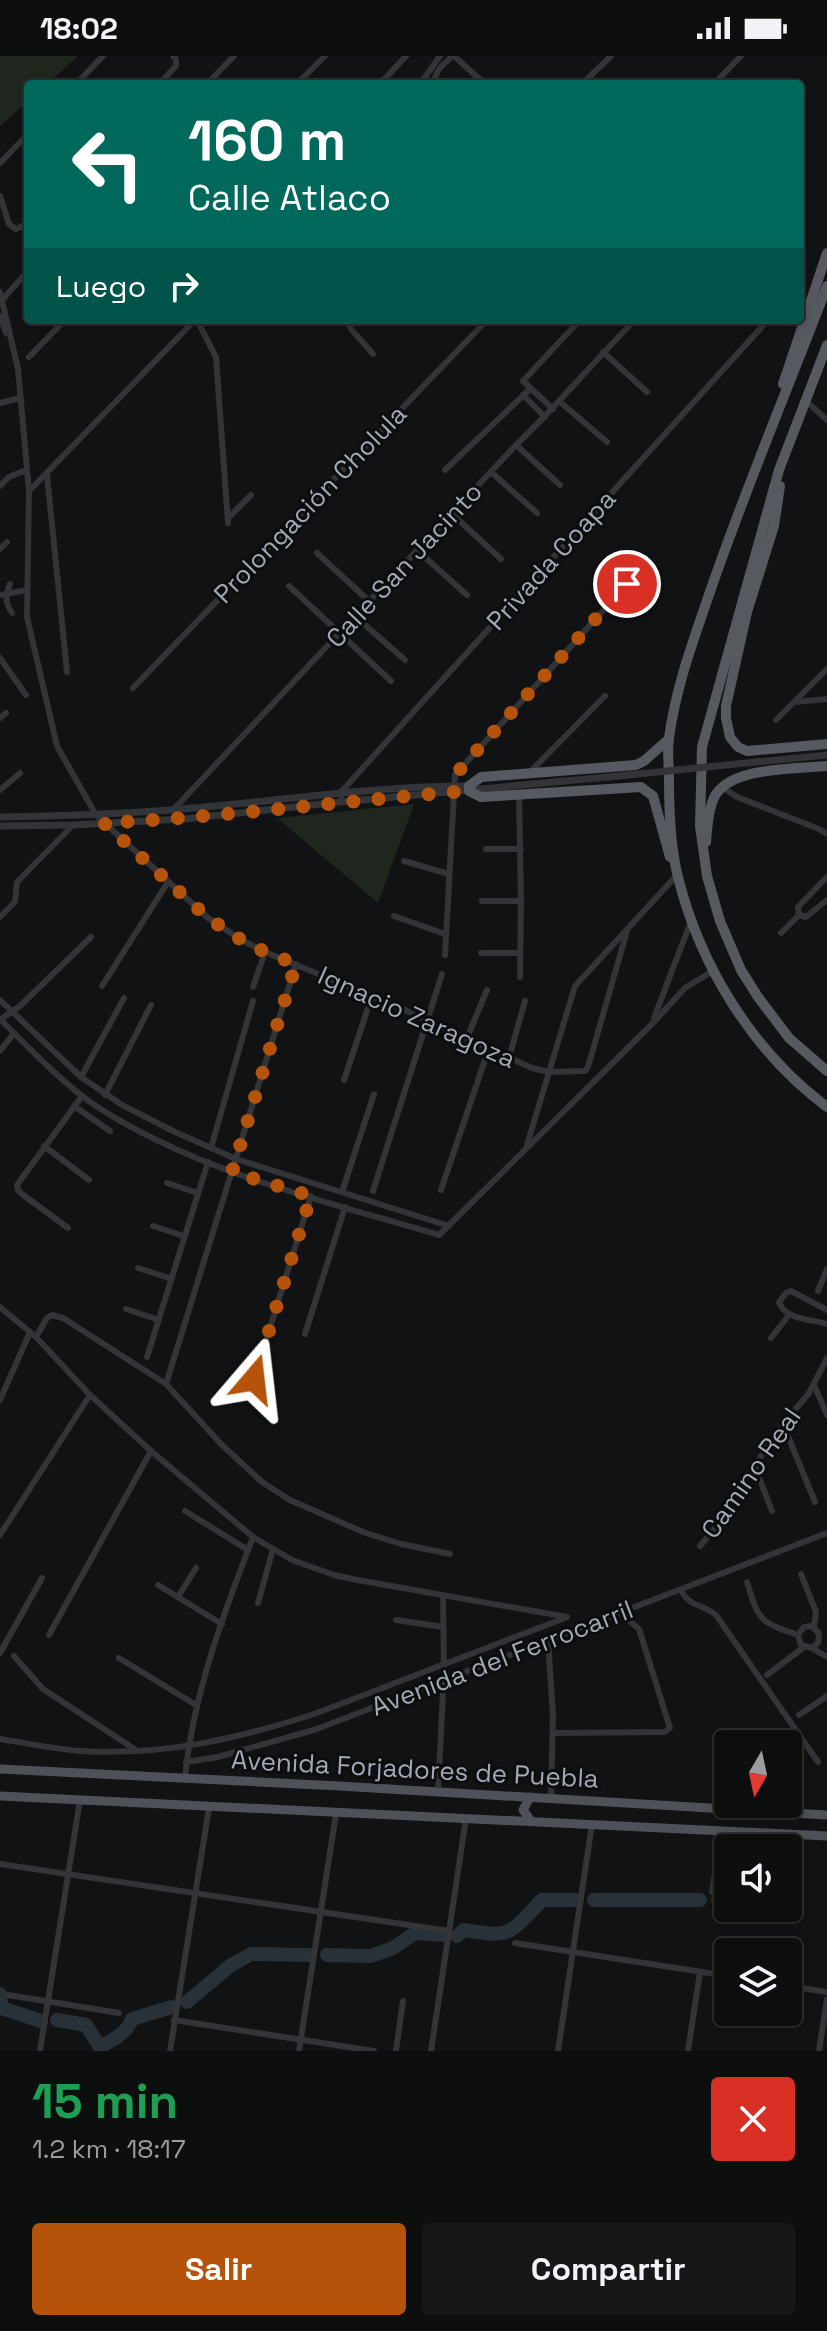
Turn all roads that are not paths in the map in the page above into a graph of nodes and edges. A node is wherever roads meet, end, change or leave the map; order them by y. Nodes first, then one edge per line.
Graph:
1 (103, 56) edge
2 (234, 56) edge
3 (325, 56) edge
4 (406, 56) edge
5 (440, 56) edge
6 (453, 56) edge
7 (611, 56) edge
8 (741, 56) edge
9 (175, 59) edge
10 (80, 80) edge
11 (162, 80) edge
12 (211, 80) edge
13 (301, 80) edge
14 (384, 80) edge
15 (423, 80) edge
16 (434, 80) edge
17 (480, 80) edge
18 (586, 80) edge
19 (718, 80) edge
20 (24, 138) edge
21 (0, 163) edge
22 (0, 196) edge
23 (24, 225) edge
24 (827, 253) edge
25 (24, 275) edge
26 (827, 286) edge
27 (2, 295) edge
28 (0, 316) edge
29 (804, 321) edge
30 (61, 324) edge
31 (192, 324) edge
32 (198, 324) edge
33 (352, 324) edge
34 (483, 324) edge
35 (577, 324) edge
36 (631, 324) edge
37 (764, 324) edge
38 (803, 324) edge
39 (6, 333) dead end
40 (827, 345) edge
41 (603, 352) junction
42 (373, 354) dead end
43 (29, 357) dead end
44 (827, 368) edge
45 (812, 384) junction
46 (531, 388) junction
47 (647, 392) dead end
48 (523, 395) junction
49 (20, 398) junction
50 (805, 401) junction
51 (560, 402) junction
52 (0, 403) edge
53 (553, 409) junction
54 (545, 417) junction
55 (776, 420) junction
56 (827, 420) edge
57 (607, 442) dead end
58 (516, 445) junction
59 (26, 470) junction
60 (445, 470) dead end
61 (779, 470) junction
62 (491, 472) junction
63 (47, 475) junction
64 (560, 485) dead end
65 (0, 486) edge
66 (29, 491) junction
67 (251, 495) dead end
68 (537, 513) dead end
69 (452, 514) junction
70 (7, 542) dead end
71 (0, 549) edge
72 (418, 551) junction
73 (317, 553) dead end
74 (501, 559) dead end
75 (10, 584) dead end
76 (627, 584) dead end
77 (289, 586) dead end
78 (27, 590) junction
79 (6, 594) edge
80 (467, 595) dead end
81 (370, 602) junction
82 (12, 613) dead end
83 (356, 617) junction
84 (339, 635) junction
85 (0, 658) edge
86 (405, 660) dead end
87 (827, 669) edge
88 (67, 672) dead end
89 (391, 681) dead end
90 (133, 688) dead end
91 (26, 695) dead end
92 (605, 696) dead end
93 (827, 699) edge
94 (795, 702) junction
95 (776, 720) dead end
96 (669, 739) junction
97 (827, 744) edge
98 (827, 755) edge
99 (827, 766) edge
100 (20, 773) dead end
101 (529, 774) junction
102 (722, 787) junction
103 (454, 789) junction
104 (473, 789) junction
105 (0, 790) edge
106 (341, 792) junction
107 (519, 795) junction
108 (340, 802) junction
109 (173, 810) junction
110 (96, 815) junction
111 (0, 817) edge
112 (104, 823) junction
113 (73, 825) junction
114 (0, 826) edge
115 (827, 834) edge
116 (486, 849) dead end
117 (521, 849) junction
118 (404, 861) dead end
119 (449, 874) junction
120 (677, 875) junction
121 (707, 876) junction
122 (827, 877) edge
123 (168, 882) junction
124 (827, 900) edge
125 (482, 901) dead end
126 (521, 901) junction
127 (799, 915) junction
128 (394, 916) dead end
129 (0, 917) edge
130 (691, 921) junction
131 (627, 931) junction
132 (781, 933) dead end
133 (445, 934) junction
134 (91, 937) dead end
135 (265, 952) junction
136 (481, 953) dead end
137 (520, 953) junction
138 (445, 955) dead end
139 (296, 964) junction
140 (713, 971) junction
141 (442, 974) dead end
142 (520, 977) dead end
143 (102, 986) dead end
144 (253, 987) dead end
145 (487, 990) dead end
146 (372, 996) junction
147 (124, 998) dead end
148 (0, 1000) edge
149 (253, 1001) dead end
150 (525, 1001) dead end
151 (151, 1005) dead end
152 (12, 1012) junction
153 (0, 1019) edge
154 (427, 1020) junction
155 (652, 1024) junction
156 (14, 1033) junction
157 (467, 1038) junction
158 (489, 1048) junction
159 (0, 1051) edge
160 (509, 1058) junction
161 (827, 1071) edge
162 (549, 1072) junction
163 (81, 1077) junction
164 (344, 1080) dead end
165 (374, 1094) dead end
166 (105, 1095) junction
167 (82, 1096) junction
168 (122, 1105) junction
169 (74, 1106) junction
170 (827, 1107) edge
171 (114, 1117) junction
172 (110, 1131) dead end
173 (44, 1146) junction
174 (211, 1148) junction
175 (526, 1149) junction
176 (236, 1159) junction
177 (208, 1162) junction
178 (232, 1172) junction
179 (89, 1180) dead end
180 (167, 1183) dead end
181 (441, 1190) dead end
182 (373, 1191) dead end
183 (342, 1192) junction
184 (198, 1193) junction
185 (311, 1196) junction
186 (359, 1197) junction
187 (345, 1207) junction
188 (354, 1210) junction
189 (153, 1226) dead end
190 (449, 1226) junction
191 (68, 1228) dead end
192 (184, 1236) junction
193 (138, 1268) dead end
194 (827, 1269) edge
195 (172, 1279) junction
196 (818, 1291) dead end
197 (0, 1307) edge
198 (126, 1309) dead end
199 (827, 1310) edge
200 (789, 1315) junction
201 (159, 1320) junction
202 (827, 1324) edge
203 (305, 1334) dead end
204 (33, 1335) junction
205 (771, 1338) dead end
206 (147, 1357) dead end
207 (827, 1358) edge
208 (254, 1379) dead end
209 (166, 1384) junction
210 (814, 1385) junction
211 (90, 1395) junction
212 (0, 1400) edge
213 (827, 1415) edge
214 (783, 1424) junction
215 (151, 1451) junction
216 (755, 1467) junction
217 (815, 1502) dead end
218 (185, 1511) dead end
219 (772, 1511) dead end
220 (827, 1533) edge
221 (0, 1535) edge
222 (253, 1537) junction
223 (700, 1546) dead end
224 (273, 1549) junction
225 (248, 1550) junction
226 (450, 1554) dead end
227 (196, 1568) dead end
228 (801, 1574) dead end
229 (42, 1578) dead end
230 (747, 1582) dead end
231 (158, 1585) dead end
232 (681, 1590) junction
233 (443, 1595) junction
234 (178, 1597) junction
235 (258, 1603) dead end
236 (620, 1613) junction
237 (396, 1620) dead end
238 (222, 1624) junction
239 (443, 1627) junction
240 (814, 1628) junction
241 (49, 1635) dead end
242 (798, 1635) junction
243 (548, 1640) junction
244 (811, 1646) junction
245 (827, 1648) edge
246 (0, 1653) edge
247 (14, 1656) dead end
248 (827, 1657) edge
249 (119, 1658) dead end
250 (444, 1664) junction
251 (767, 1675) dead end
252 (443, 1681) junction
253 (827, 1696) edge
254 (196, 1705) junction
255 (799, 1715) dead end
256 (553, 1733) junction
257 (0, 1739) edge
258 (188, 1747) junction
259 (136, 1750) junction
260 (186, 1762) junction
261 (818, 1762) dead end
262 (0, 1769) edge
263 (185, 1778) junction
264 (438, 1792) junction
265 (0, 1796) edge
266 (495, 1796) junction
267 (530, 1797) junction
268 (551, 1799) junction
269 (80, 1800) junction
270 (209, 1808) junction
271 (336, 1814) junction
272 (827, 1815) edge
273 (466, 1818) junction
274 (493, 1819) junction
275 (531, 1821) junction
276 (592, 1824) junction
277 (722, 1831) junction
278 (827, 1836) edge
279 (0, 1864) edge
280 (68, 1875) junction
281 (712, 1892) dead end
282 (194, 1894) junction
283 (321, 1912) junction
284 (449, 1931) junction
285 (515, 1943) dead end
286 (573, 1953) junction
287 (700, 1972) junction
288 (714, 1974) edge
289 (802, 1988) edge
290 (827, 1992) edge
291 (8, 1995) dead end
292 (827, 1999) edge
293 (49, 2001) junction
294 (403, 2001) dead end
295 (119, 2013) dead end
296 (174, 2020) junction
297 (301, 2040) junction
298 (40, 2051) edge
299 (170, 2051) edge
300 (299, 2051) edge
301 (374, 2051) edge
302 (396, 2051) edge
303 (431, 2051) edge
304 (558, 2051) edge
305 (688, 2051) edge
306 (819, 2051) edge

1 - 10 street
2 - 12 street
3 - 13 street
4 - 14 street
5 - 15 street
6 - 16 street
6 - 17 street
7 - 18 street
8 - 19 street
9 - 11 street
20 - 21 street
22 - 23 street
24 - 29 highway
25 - 27 street
26 - 55 highway
27 - 49 street, Ignacio Zaragoza
28 - 39 street
30 - 43 street
31 - 63 street
32 - 67 street
33 - 42 street
34 - 90 street, Prolongación Cholula
35 - 46 street
36 - 41 street, Calle San Jacinto
37 - 106 street, Privada Coapa
38 - 55 highway
40 - 45 highway
41 - 47 street
41 - 51 street, Calle San Jacinto
44 - 45 highway
45 - 50 highway
46 - 48 street
46 - 53 street
48 - 54 street
48 - 60 street
49 - 52 street
49 - 59 street, Ignacio Zaragoza
50 - 56 street
50 - 61 highway
51 - 53 street, Calle San Jacinto
51 - 57 street
53 - 54 street, Calle San Jacinto
54 - 58 street, Calle San Jacinto
55 - 96 highway
58 - 62 street, Calle San Jacinto
58 - 64 street
59 - 65 street
59 - 66 street, Ignacio Zaragoza
61 - 97 highway
61 - 121 highway
62 - 68 street
62 - 69 street, Calle San Jacinto
63 - 66 street
63 - 88 street
66 - 78 street, Ignacio Zaragoza
69 - 72 street, Calle San Jacinto
69 - 74 street
70 - 71 street
72 - 80 street
72 - 81 street, Calle San Jacinto
73 - 81 street
75 - 79 street
76 - 103 street
77 - 84 street
78 - 79 street
78 - 110 street, Ignacio Zaragoza
79 - 82 street
81 - 83 street, Calle San Jacinto
83 - 84 street, Calle San Jacinto
83 - 86 street
84 - 89 street
84 - 109 street, Calle San Jacinto
85 - 91 street
87 - 94 street
92 - 101 street
93 - 94 street
94 - 95 street
96 - 101 highway
96 - 120 highway
98 - 104 street, bridge
99 - 102 highway
100 - 105 street
101 - 104 highway
102 - 115 street
102 - 121 highway
103 - 104 street
103 - 106 street
103 - 108 street
103 - 119 street
104 - 107 highway
106 - 108 street
106 - 109 street
107 - 117 street
107 - 120 highway
108 - 112 street
109 - 110 street
110 - 111 street
110 - 112 street, Ignacio Zaragoza
112 - 113 street
112 - 123 street, Ignacio Zaragoza
113 - 114 street
113 - 129 street
116 - 117 street
117 - 126 street
118 - 119 street
119 - 133 street
120 - 130 highway
120 - 131 street
121 - 161 highway
122 - 127 street
123 - 135 street, Ignacio Zaragoza
123 - 143 street
124 - 127 street
125 - 126 street
126 - 137 street
127 - 132 street
128 - 133 street
130 - 140 highway
130 - 155 street
131 - 162 street
131 - 162 street, Ignacio Zaragoza
133 - 138 street
134 - 152 street
135 - 139 street, Ignacio Zaragoza
135 - 144 street
136 - 137 street
137 - 142 street
139 - 146 street, Ignacio Zaragoza
139 - 176 street
140 - 155 street
140 - 170 highway
141 - 154 street
145 - 157 street
146 - 154 street, Ignacio Zaragoza
146 - 164 street
147 - 163 street
148 - 152 street
149 - 174 street
150 - 160 street
151 - 166 street
152 - 153 street
152 - 163 street
153 - 156 street
154 - 157 street, Ignacio Zaragoza
154 - 182 street
155 - 175 street
156 - 159 street
156 - 167 street
157 - 158 street, Ignacio Zaragoza
158 - 160 street, Ignacio Zaragoza
158 - 181 street
160 - 162 street, Ignacio Zaragoza
162 - 175 street
163 - 166 street
165 - 183 street
166 - 168 street
167 - 169 street
167 - 171 street
168 - 171 street
168 - 174 street
169 - 172 street
169 - 173 street
171 - 177 street
173 - 179 street
173 - 191 street
174 - 176 street
175 - 190 street
176 - 178 street
176 - 183 street
177 - 178 street
177 - 184 street
178 - 185 street
178 - 209 street
180 - 184 street
183 - 186 street
184 - 192 street
185 - 187 street
185 - 208 street
186 - 188 street
186 - 190 street
187 - 188 street
187 - 203 street
188 - 190 street
189 - 192 street
192 - 195 street
193 - 195 street
194 - 196 street
195 - 201 street
197 - 204 street
198 - 201 street
199 - 200 street
200 - 202 street
200 - 205 street
201 - 206 street
204 - 209 street
204 - 211 street
204 - 212 street
207 - 210 street, Camino Real
209 - 226 street
210 - 213 street
210 - 214 street, Camino Real
211 - 215 street
211 - 221 street
214 - 216 street, Camino Real
214 - 217 street
215 - 222 street
215 - 241 street
216 - 219 street
216 - 223 street, Camino Real
218 - 225 street
220 - 232 street, Avenida del Ferrocarril
222 - 224 street
222 - 225 street
224 - 233 street
224 - 235 street
225 - 238 street
227 - 234 street
228 - 240 street
229 - 246 street
230 - 242 street
231 - 234 street
232 - 236 street, Avenida del Ferrocarril
232 - 261 street
233 - 239 street
233 - 250 street, Avenida del Ferrocarril
234 - 238 street
236 - 243 street, Avenida del Ferrocarril
236 - 256 street
237 - 239 street
238 - 254 street
239 - 250 street
240 - 242 street
240 - 244 street
242 - 244 street
243 - 252 street, Avenida del Ferrocarril
243 - 256 street
244 - 245 street
244 - 248 street
244 - 251 street
247 - 259 street
249 - 254 street
250 - 252 street
250 - 258 street, Avenida del Ferrocarril
252 - 260 street, Avenida del Ferrocarril
252 - 264 street
253 - 255 street
254 - 258 street
256 - 268 street
257 - 259 street, Avenida del Ferrocarril
258 - 259 street, Avenida del Ferrocarril
258 - 260 street
260 - 263 street
262 - 263 main road, Avenida Forjadores de Puebla
263 - 264 main road, Avenida Forjadores de Puebla
264 - 266 main road, Avenida Forjadores de Puebla
265 - 269 main road, Avenida Forjadores de Puebla
266 - 267 main road, Avenida Forjadores de Puebla
266 - 274 main road
267 - 268 main road, Avenida Forjadores de Puebla
267 - 275 main road
268 - 272 main road, Avenida Forjadores de Puebla
269 - 270 main road, Avenida Forjadores de Puebla
269 - 280 street
270 - 271 main road, Avenida Forjadores de Puebla
270 - 282 street
271 - 273 main road, Avenida Forjadores de Puebla
271 - 283 street
273 - 274 main road, Avenida Forjadores de Puebla
273 - 284 street
274 - 275 main road, Avenida Forjadores de Puebla
275 - 276 main road, Avenida Forjadores de Puebla
276 - 277 main road, Avenida Forjadores de Puebla
276 - 286 street
277 - 278 main road, Avenida Forjadores de Puebla
277 - 281 street
279 - 280 street
280 - 282 street
280 - 293 street
282 - 283 street
282 - 296 street
283 - 284 street
283 - 297 street
284 - 303 street
285 - 286 street
286 - 287 street
286 - 304 street
287 - 288 street
287 - 305 street
289 - 290 street
291 - 293 street
292 - 306 street
293 - 295 street
293 - 298 street
294 - 302 street
296 - 297 street
296 - 299 street
297 - 300 street
297 - 301 street

